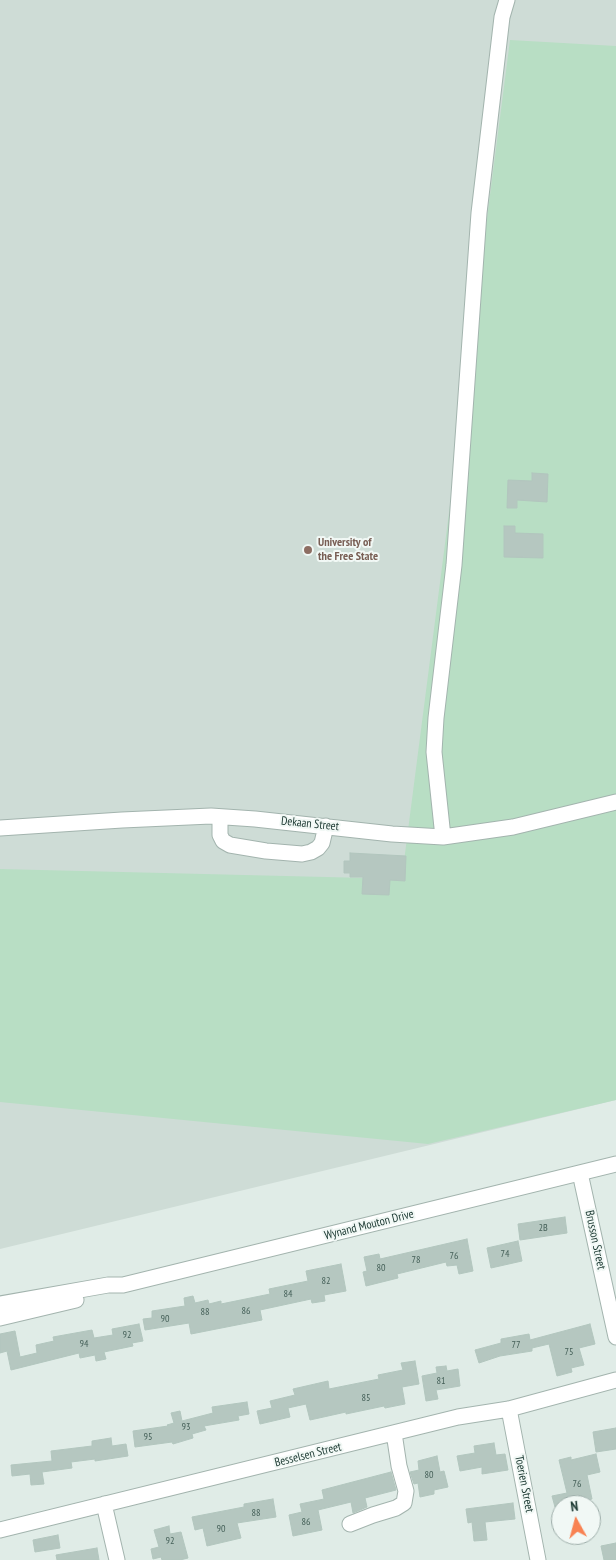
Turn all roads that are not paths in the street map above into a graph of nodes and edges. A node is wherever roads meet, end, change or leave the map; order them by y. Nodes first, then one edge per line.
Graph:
1 (506, 1) edge
2 (616, 802) edge
3 (220, 817) junction
4 (326, 826) junction
5 (0, 828) edge
6 (443, 837) junction
7 (616, 1164) edge
8 (580, 1173) junction
9 (123, 1285) junction
10 (0, 1304) edge
11 (0, 1318) edge
12 (616, 1336) edge
13 (616, 1380) edge
14 (509, 1409) junction
15 (394, 1434) junction
16 (104, 1504) junction
17 (350, 1524) dead end
18 (0, 1530) edge
19 (117, 1560) edge
20 (538, 1560) edge

1 - 6 street
2 - 6 street, Dekaan Street
3 - 4 street, Dekaan Street
3 - 4 street
3 - 5 street, Dekaan Street
4 - 6 street, Dekaan Street
7 - 8 street, Wynand Mouton Drive
8 - 9 street, Wynand Mouton Drive
8 - 12 street, Brusson Street
9 - 10 street, Wynand Mouton Drive
9 - 11 street, Wynand Mouton Drive
13 - 14 street, Besselsen Street
14 - 15 street, Besselsen Street
14 - 20 street, Toerien Street
15 - 16 street, Besselsen Street
15 - 17 street
16 - 18 street, Besselsen Street
16 - 19 street

